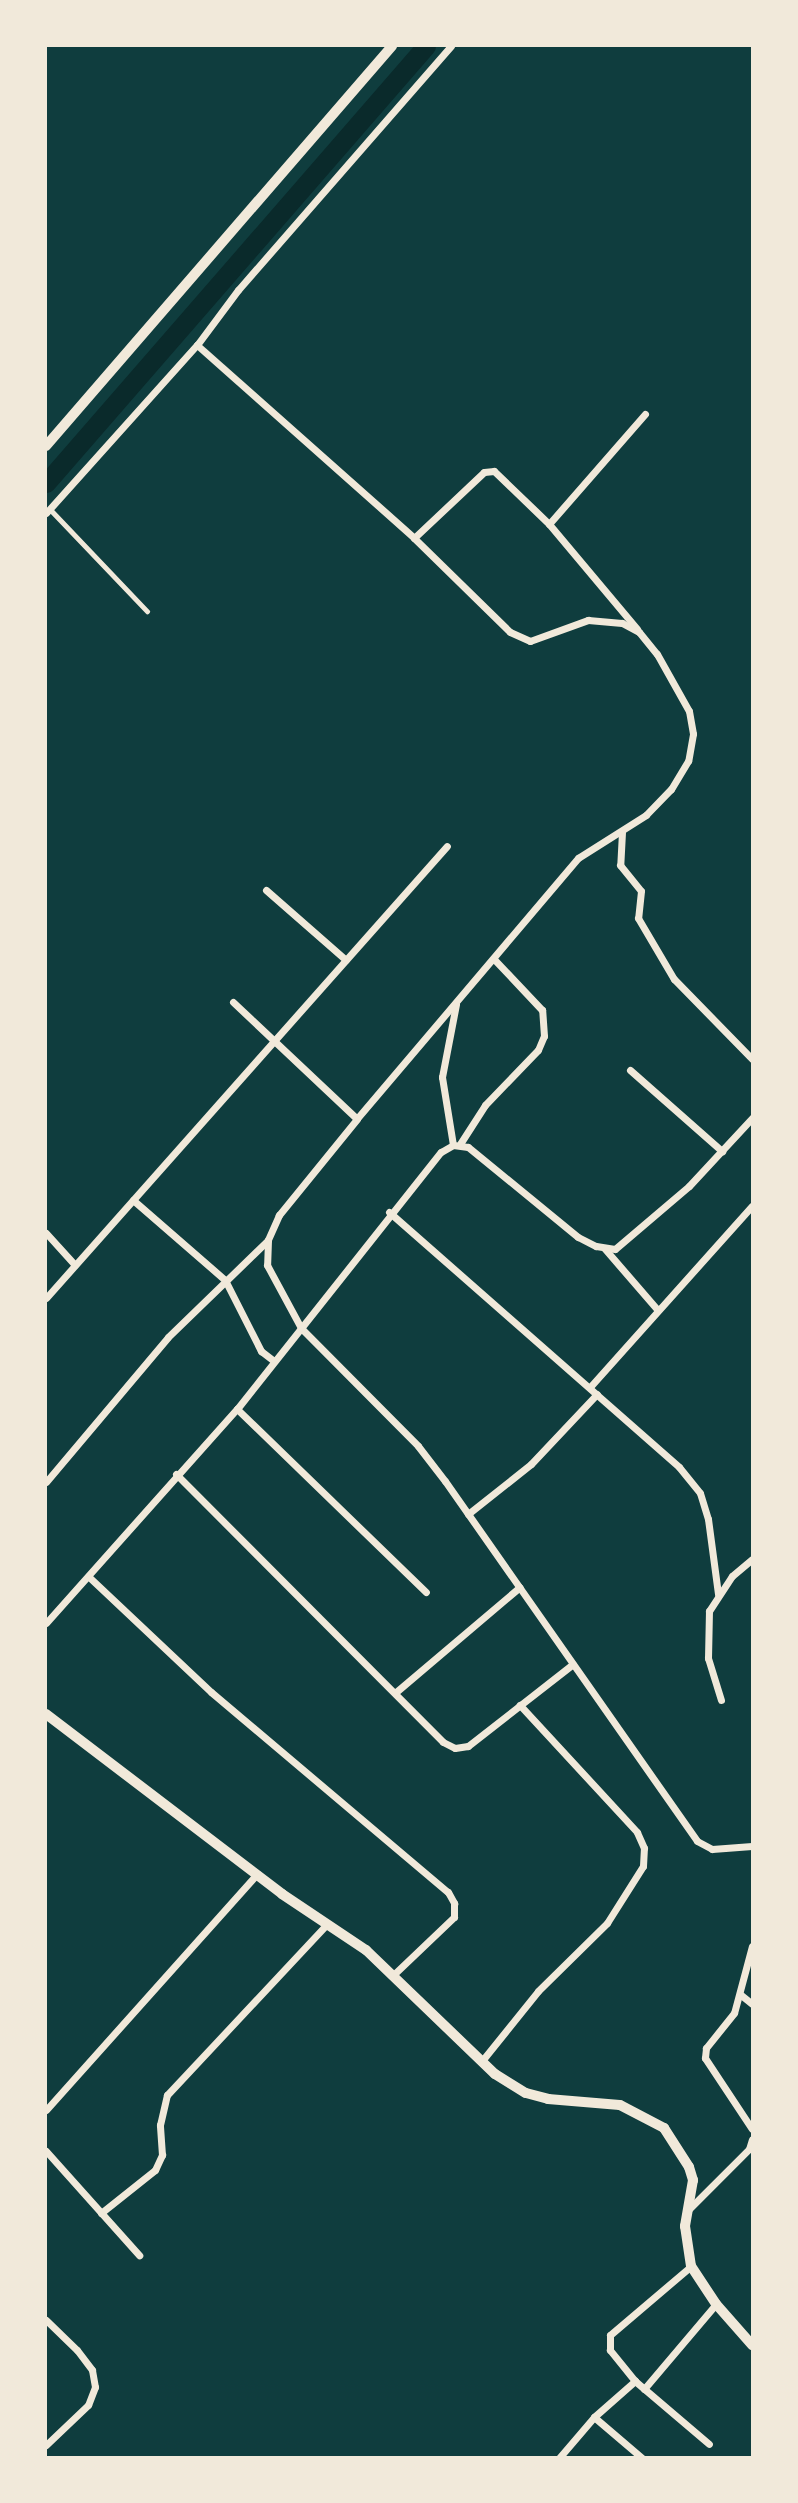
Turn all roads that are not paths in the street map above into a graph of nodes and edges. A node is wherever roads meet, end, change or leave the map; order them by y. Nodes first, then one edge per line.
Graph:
1 (392, 46) edge
2 (451, 46) edge
3 (197, 345) junction
4 (645, 414) dead end
5 (46, 446) edge
6 (48, 511) edge
7 (549, 524) junction
8 (414, 538) junction
9 (147, 611) dead end
10 (639, 632) junction
11 (622, 832) junction
12 (447, 846) dead end
13 (266, 890) dead end
14 (494, 959) junction
15 (346, 960) junction
16 (233, 1002) dead end
17 (456, 1003) junction
18 (275, 1043) junction
19 (752, 1059) edge
20 (630, 1070) dead end
21 (752, 1118) edge
22 (357, 1119) junction
23 (456, 1145) junction
24 (722, 1151) junction
25 (133, 1200) junction
26 (752, 1206) edge
27 (389, 1212) junction
28 (46, 1233) edge
29 (268, 1240) junction
30 (605, 1249) junction
31 (75, 1265) junction
32 (225, 1280) junction
33 (46, 1297) edge
34 (656, 1308) junction
35 (301, 1328) junction
36 (274, 1362) junction
37 (590, 1387) junction
38 (597, 1394) junction
39 (237, 1409) junction
40 (176, 1474) junction
41 (46, 1482) edge
42 (468, 1514) junction
43 (752, 1559) edge
44 (89, 1577) junction
45 (520, 1587) junction
46 (426, 1592) dead end
47 (718, 1594) junction
48 (46, 1623) edge
49 (573, 1664) junction
50 (396, 1692) junction
51 (721, 1700) dead end
52 (520, 1705) junction
53 (46, 1714) edge
54 (752, 1846) edge
55 (257, 1874) junction
56 (327, 1925) junction
57 (752, 1946) edge
58 (393, 1975) junction
59 (749, 1975) edge
60 (741, 1994) junction
61 (752, 2004) edge
62 (481, 2062) junction
63 (46, 2109) edge
64 (752, 2129) edge
65 (752, 2139) edge
66 (46, 2151) edge
67 (689, 2209) junction
68 (101, 2213) junction
69 (139, 2255) dead end
70 (691, 2266) junction
71 (716, 2305) junction
72 (46, 2320) edge
73 (752, 2345) edge
74 (635, 2381) junction
75 (645, 2389) junction
76 (594, 2417) junction
77 (709, 2444) dead end
78 (46, 2445) edge
79 (559, 2458) edge
80 (642, 2458) edge

1 - 5 street
2 - 3 street
3 - 6 street
3 - 8 street
4 - 7 street
6 - 9 lane
7 - 8 street
7 - 10 street
8 - 10 street
10 - 11 street
11 - 14 street
11 - 19 street
12 - 15 street
13 - 15 street
14 - 17 street
14 - 23 street
15 - 18 street
16 - 18 street
17 - 22 street
17 - 23 street
18 - 22 street
18 - 25 street
20 - 24 street
21 - 24 street
22 - 29 street
23 - 27 street
23 - 30 street
24 - 30 street
25 - 31 street
25 - 32 street
26 - 34 street
27 - 35 street
27 - 37 street
28 - 31 street
29 - 32 street
29 - 35 street
30 - 34 street
31 - 33 street
32 - 36 street
32 - 41 street
34 - 37 street
35 - 36 street
35 - 42 street
36 - 39 street
37 - 38 street
38 - 42 street
38 - 47 street
39 - 40 street
39 - 46 street
40 - 44 street
40 - 50 street
42 - 45 street
43 - 47 street
44 - 48 street
44 - 58 street
45 - 49 street
45 - 50 street
47 - 51 street
49 - 52 street
49 - 54 street
50 - 52 street
52 - 62 street
53 - 55 street
55 - 56 street
55 - 63 street
56 - 58 street
56 - 68 street
57 - 59 street
58 - 62 street
59 - 60 street
60 - 61 street
60 - 64 street
62 - 67 street
65 - 67 street
66 - 68 street
67 - 70 street
68 - 69 street
70 - 71 street
70 - 74 street
71 - 73 street
71 - 75 street
72 - 78 street
74 - 75 street
74 - 76 street
75 - 77 street
76 - 79 street
76 - 80 street

